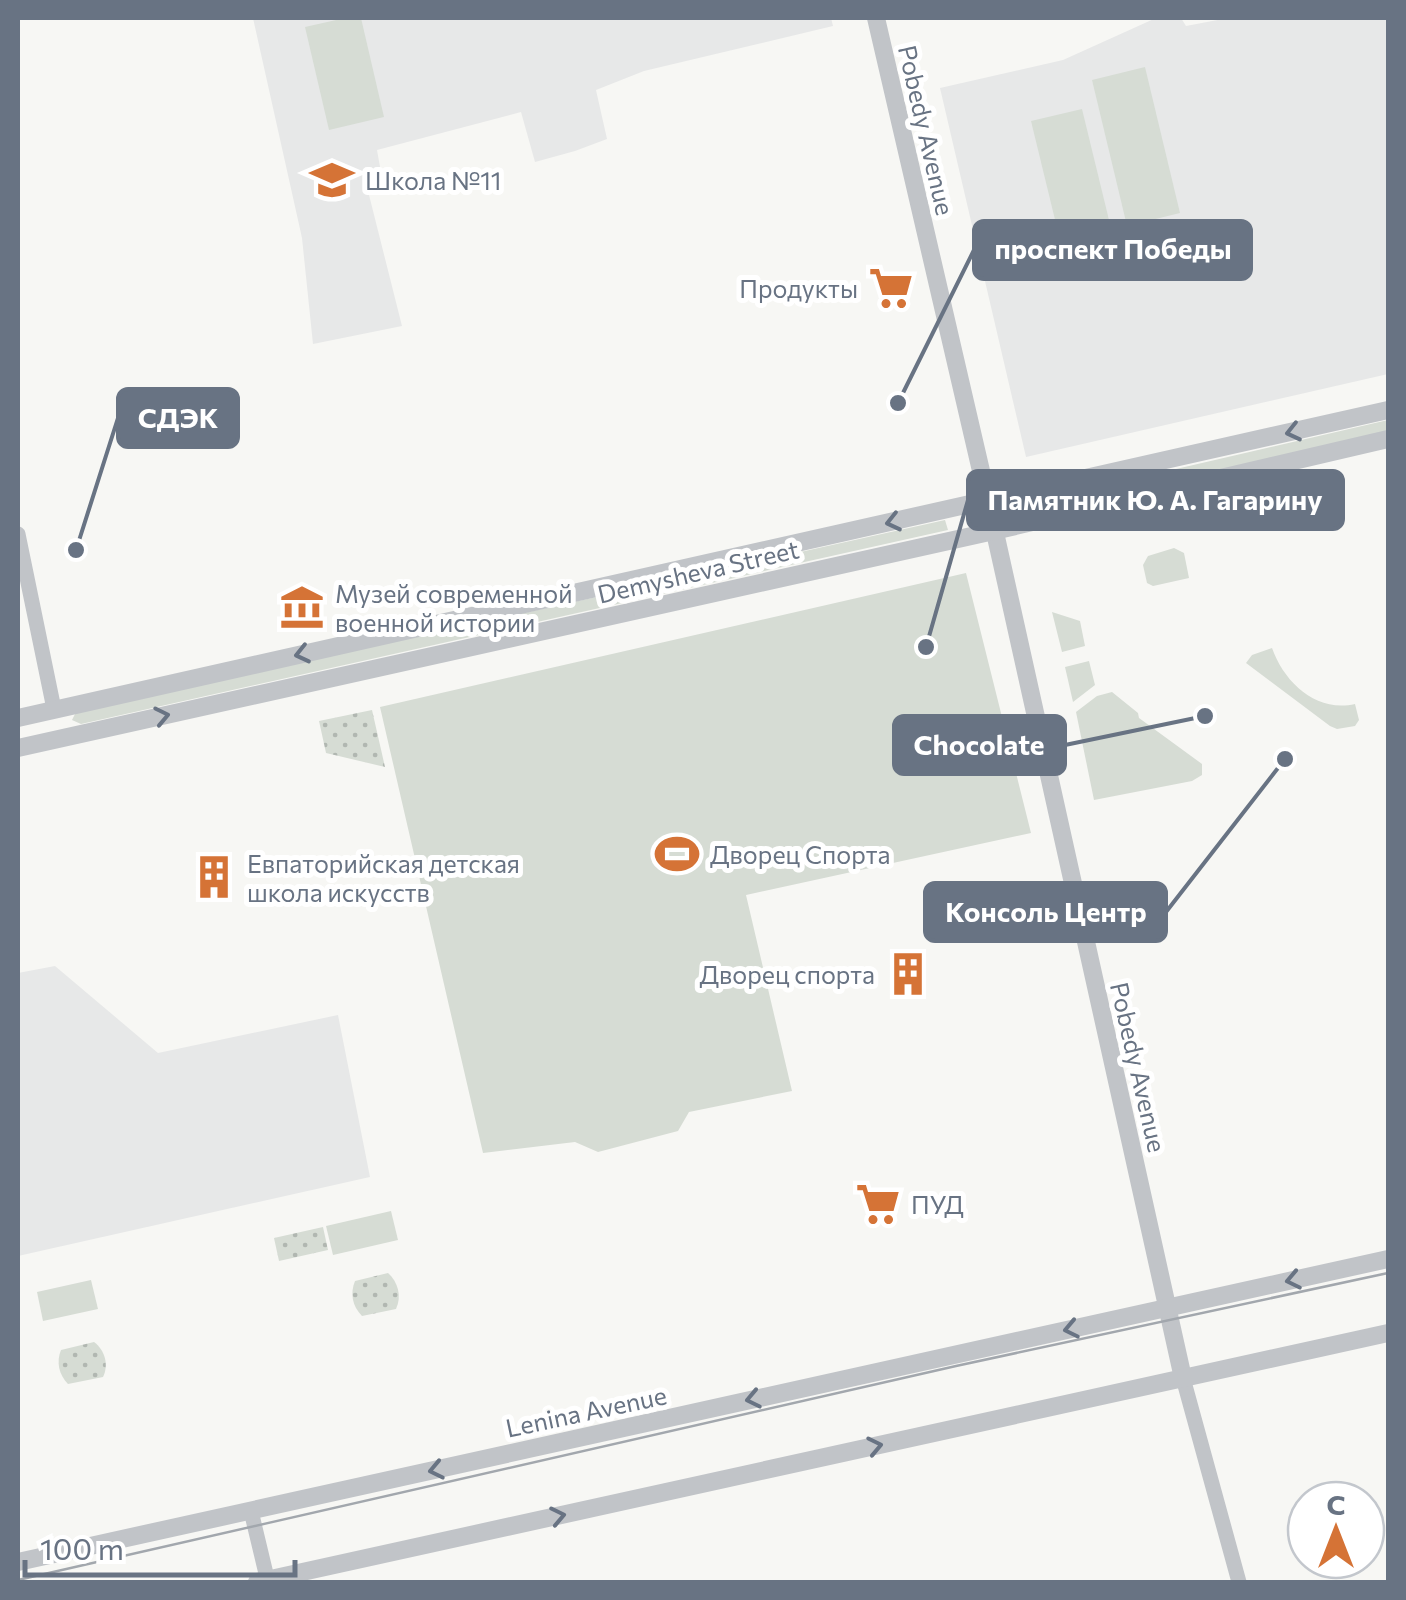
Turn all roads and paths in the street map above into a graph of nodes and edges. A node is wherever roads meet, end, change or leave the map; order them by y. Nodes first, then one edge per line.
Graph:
1 (876, 18) edge
2 (1388, 410) edge
3 (1388, 440) edge
4 (988, 501) junction
5 (994, 531) junction
6 (18, 534) edge
7 (54, 709) junction
8 (18, 718) edge
9 (66, 736) junction
10 (18, 748) edge
11 (1388, 1259) edge
12 (1166, 1308) junction
13 (1388, 1332) edge
14 (1183, 1378) junction
15 (250, 1511) junction
16 (18, 1562) edge
17 (264, 1582) edge
18 (1238, 1582) edge

1 - 4 street, Pobedy Avenue
2 -> 4 street, Demysheva Street
3 - 5 street, Demysheva Street
4 - 5 street, Pobedy Avenue
4 -> 7 street, Demysheva Street
9 -> 5 street, Demysheva Street
5 - 12 street, Pobedy Avenue
6 - 7 street
7 - 8 street, Demysheva Street
7 - 9 street
9 - 10 street, Demysheva Street
11 -> 12 street, Lenina Avenue
12 - 14 street, Pobedy Avenue
12 -> 15 street, Lenina Avenue
13 - 14 street
17 -> 14 street
14 - 18 street
15 - 16 street, Lenina Avenue
15 - 17 street

